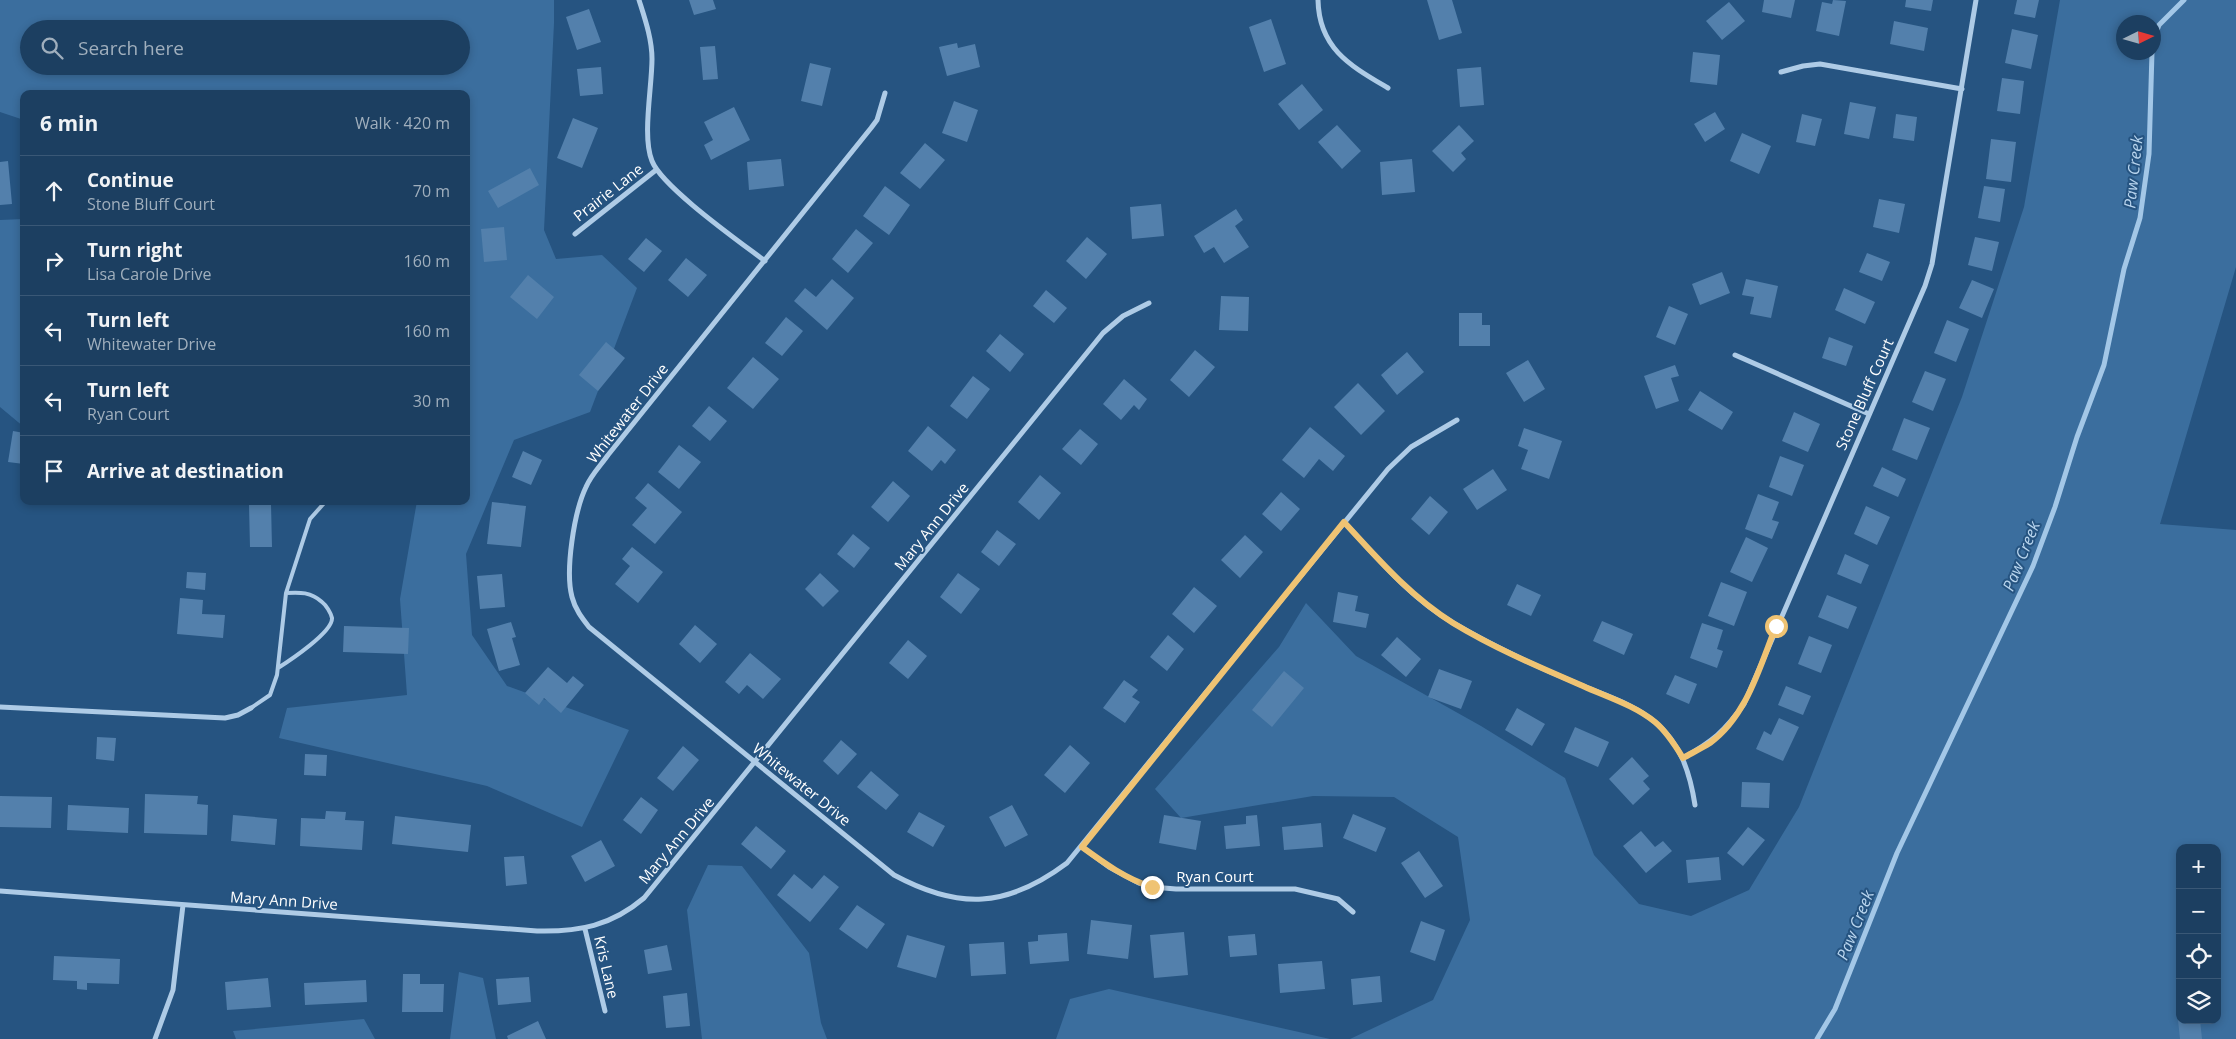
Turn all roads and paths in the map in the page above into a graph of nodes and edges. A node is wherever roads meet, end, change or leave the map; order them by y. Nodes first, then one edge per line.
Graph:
1 (639, 0) edge
2 (1318, 0) edge
3 (1976, 0) edge
4 (1781, 72) dead end
5 (1388, 88) dead end
6 (1962, 88) junction
7 (885, 93) dead end
8 (656, 170) junction
9 (575, 234) dead end
10 (765, 262) junction
11 (1149, 304) dead end
12 (1735, 355) dead end
13 (1869, 414) junction
14 (1457, 420) dead end
15 (322, 505) edge
16 (1344, 522) junction
17 (286, 593) junction
18 (278, 668) junction
19 (0, 707) edge
20 (251, 708) joint
21 (1683, 758) junction
22 (756, 763) junction
23 (1694, 805) dead end
24 (1082, 847) junction
25 (0, 891) edge
26 (183, 905) junction
27 (1353, 912) dead end
28 (585, 928) junction
29 (605, 1011) dead end
30 (156, 1039) edge

1 - 8 street
2 - 5 street
3 - 6 street, Stone Bluff Court
4 - 6 street
6 - 13 street, Stone Bluff Court
7 - 10 street, Whitewater Drive
8 - 9 street, Prairie Lane
8 - 10 street
10 - 22 street, Whitewater Drive
11 - 22 street, Mary Ann Drive
12 - 13 street
13 - 21 street, Stone Bluff Court
14 - 16 street, Whitewater Drive
15 - 17 lane
16 - 21 street
16 - 24 street, Whitewater Drive
17 - 18 lane
17 - 18 lane
18 - 20 lane
19 - 20 street
21 - 23 street
22 - 24 street, Whitewater Drive
22 - 28 street, Mary Ann Drive
24 - 27 street, Ryan Court
25 - 26 street, Mary Ann Drive
26 - 28 street, Mary Ann Drive
26 - 30 street
28 - 29 street, Kris Lane

